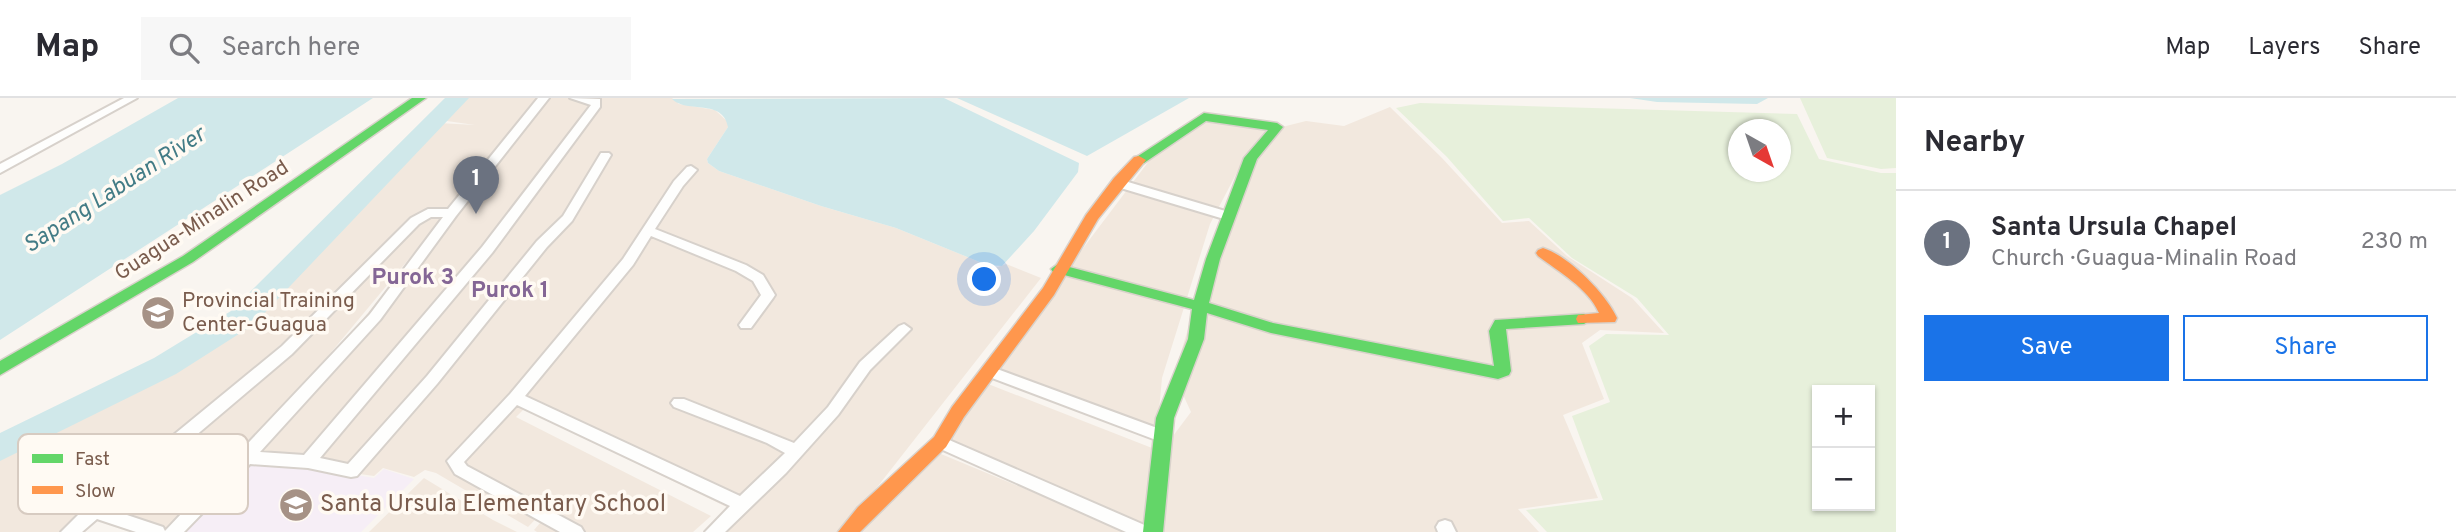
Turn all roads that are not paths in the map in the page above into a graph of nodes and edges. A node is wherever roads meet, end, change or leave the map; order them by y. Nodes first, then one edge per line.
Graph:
1 (132, 98) edge
2 (420, 98) edge
3 (544, 98) edge
4 (575, 98) edge
5 (605, 155) dead end
6 (0, 169) edge
7 (691, 170) dead end
8 (1118, 183) junction
9 (452, 214) junction
10 (1228, 216) junction
11 (649, 231) junction
12 (1543, 253) dead end
13 (1058, 269) junction
14 (1200, 307) junction
15 (746, 326) dead end
16 (904, 329) dead end
17 (0, 369) edge
18 (989, 371) junction
19 (515, 398) junction
20 (679, 403) dead end
21 (186, 434) edge
22 (1162, 436) junction
23 (940, 442) junction
24 (796, 451) junction
25 (248, 455) edge
26 (248, 457) edge
27 (308, 462) junction
28 (743, 505) junction
29 (90, 514) edge
30 (102, 514) edge
31 (191, 514) edge
32 (71, 532) edge
33 (157, 532) edge
34 (173, 532) edge
35 (575, 532) edge
36 (714, 532) edge
37 (848, 532) edge
38 (1143, 532) edge
39 (1153, 532) edge

1 - 6 street
2 - 17 street, Guagua-Minalin Road
3 - 9 street
4 - 27 street
5 - 27 street
7 - 11 street
8 - 10 street
8 - 10 street
8 - 13 street
9 - 21 street
9 - 25 street
10 - 14 street
11 - 15 street
11 - 19 street
12 - 14 street
13 - 14 street
13 - 18 street
14 - 22 street
16 - 24 street
18 - 22 street
18 - 23 street
19 - 28 street
19 - 35 street
20 - 24 street
22 - 39 street
23 - 37 street
23 - 38 street
24 - 28 street
26 - 27 street
28 - 36 street
29 - 32 street
30 - 33 street
31 - 34 street

